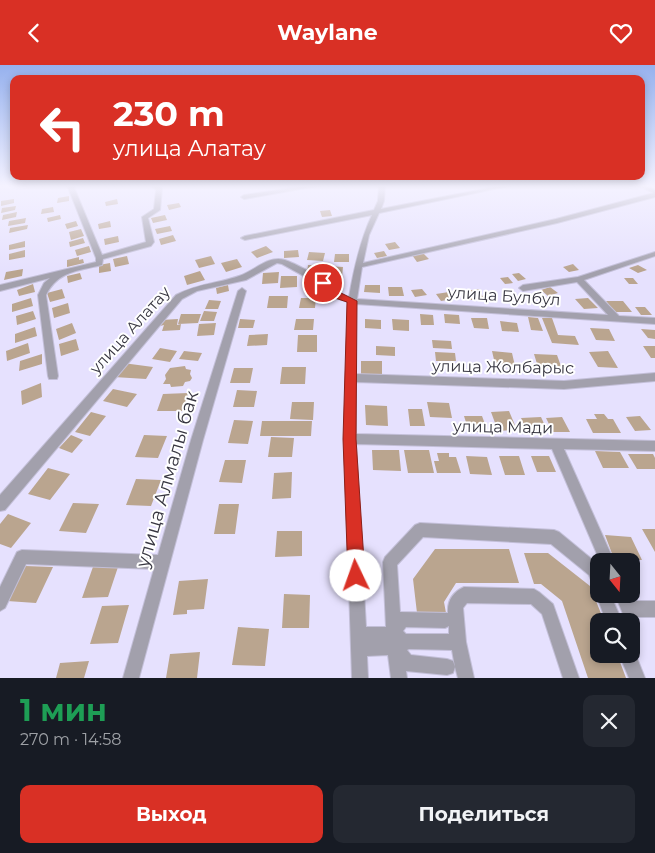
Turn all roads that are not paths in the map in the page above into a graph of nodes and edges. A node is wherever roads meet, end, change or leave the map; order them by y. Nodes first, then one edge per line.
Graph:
1 (82, 214) edge
2 (151, 214) edge
3 (363, 214) edge
4 (375, 214) edge
5 (583, 214) edge
6 (245, 238) dead end
7 (655, 254) edge
8 (100, 258) junction
9 (358, 266) junction
10 (61, 272) junction
11 (579, 279) junction
12 (0, 287) edge
13 (523, 288) dead end
14 (242, 291) dead end
15 (352, 301) junction
16 (616, 318) junction
17 (655, 321) edge
18 (53, 376) dead end
19 (350, 377) junction
20 (655, 377) edge
21 (350, 439) junction
22 (556, 445) junction
23 (655, 446) edge
24 (0, 505) edge
25 (603, 553) edge
26 (163, 562) junction
27 (590, 566) edge
28 (0, 603) edge
29 (626, 603) edge
30 (655, 609) edge
31 (445, 620) dead end
32 (399, 641) junction
33 (359, 642) junction
34 (458, 642) junction
35 (631, 663) edge
36 (447, 667) dead end
37 (131, 678) edge
38 (360, 678) edge
39 (399, 678) edge
40 (466, 678) edge
41 (571, 678) edge
42 (637, 678) edge

1 - 8 street
2 - 8 street
3 - 6 street
4 - 9 street
5 - 9 street
7 - 11 street
8 - 10 street
9 - 15 street
10 - 12 street
10 - 18 street
11 - 13 street
11 - 16 street
14 - 26 street, улица Алмалы бак
15 - 16 street, улица Булбул
15 - 19 street
15 - 24 street, улица Алатау
16 - 17 street, улица Булбул
19 - 20 street, улица Жолбарыс
19 - 21 street
21 - 22 street, улица Мади
21 - 33 street
22 - 23 street, улица Мади
22 - 25 street
26 - 28 street
26 - 37 street, улица Алмалы бак
27 - 32 street
29 - 30 street
31 - 32 street
32 - 33 street
32 - 34 street
32 - 36 street
32 - 39 street
33 - 38 street
34 - 40 street
34 - 41 street
35 - 42 street

